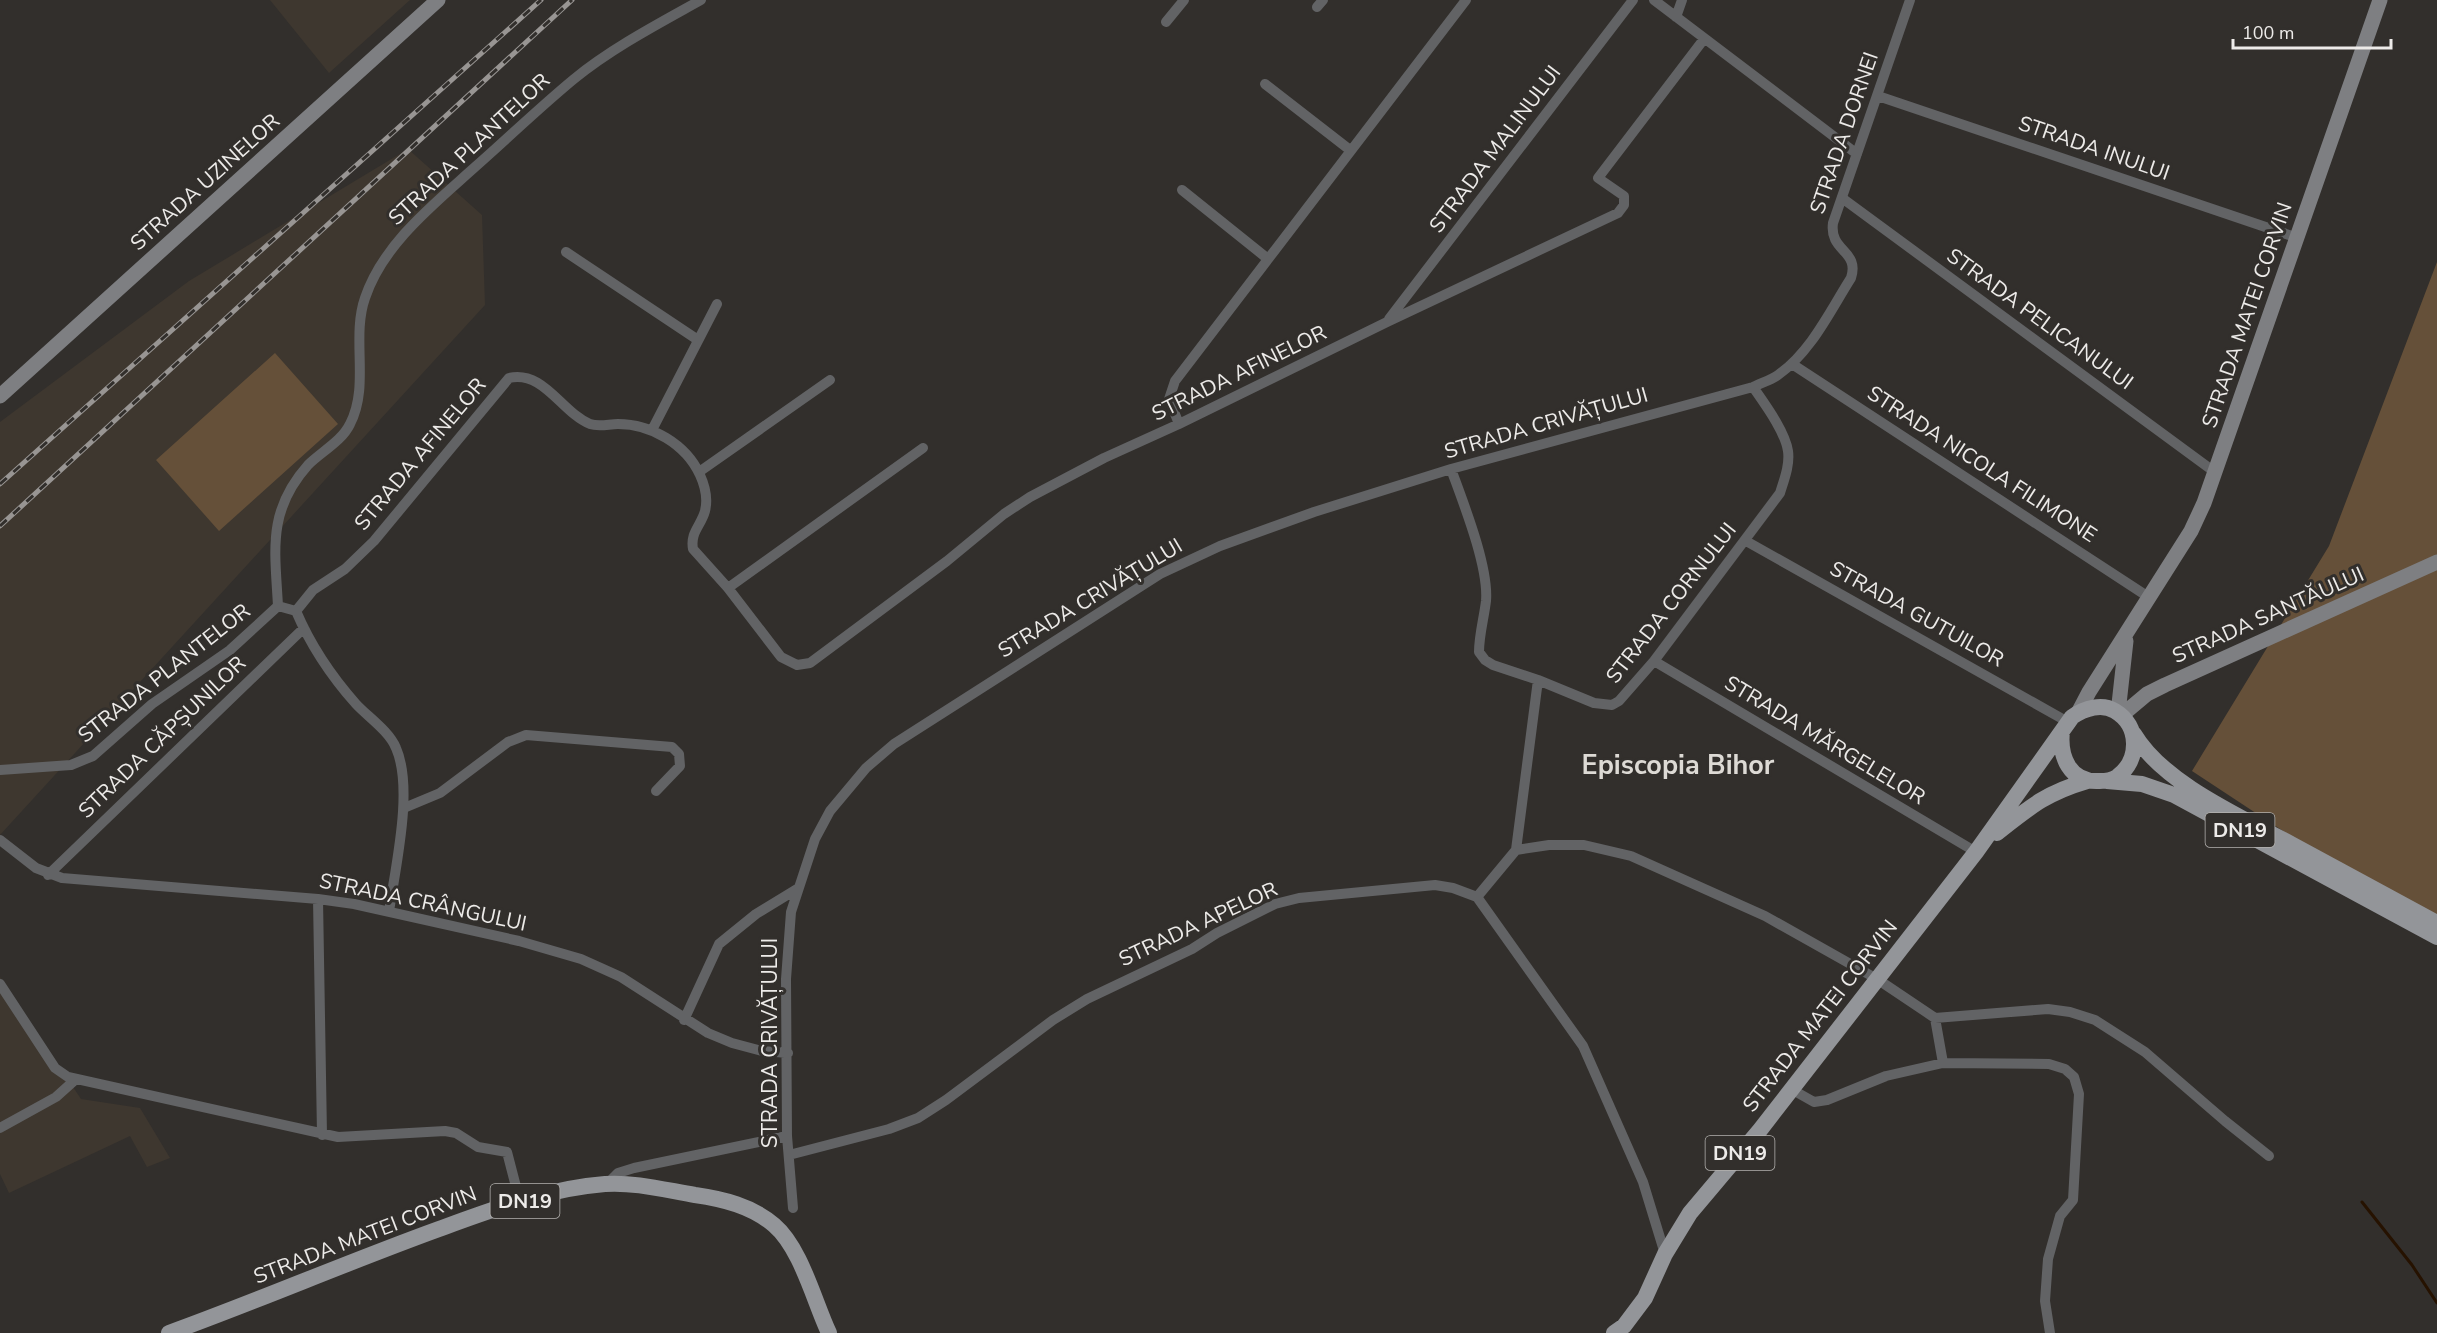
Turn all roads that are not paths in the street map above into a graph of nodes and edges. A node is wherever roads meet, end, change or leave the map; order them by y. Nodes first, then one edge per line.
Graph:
1 (438, 0) edge
2 (701, 0) edge
3 (1184, 0) edge
4 (1466, 0) edge
5 (1633, 0) edge
6 (1654, 0) edge
7 (1682, 0) edge
8 (1911, 0) edge
9 (2380, 0) edge
10 (1676, 17) junction
11 (1166, 22) dead end
12 (1704, 39) junction
13 (1265, 84) dead end
14 (1878, 96) junction
15 (1350, 150) junction
16 (1857, 154) junction
17 (1182, 190) dead end
18 (1842, 198) junction
19 (2298, 238) junction
20 (566, 252) dead end
21 (1268, 258) junction
22 (717, 304) dead end
23 (1387, 322) junction
24 (698, 340) junction
25 (1792, 364) junction
26 (830, 380) dead end
27 (1753, 387) junction
28 (0, 396) edge
29 (1179, 424) junction
30 (651, 430) junction
31 (923, 448) dead end
32 (1451, 469) junction
33 (699, 472) junction
34 (2216, 473) junction
35 (1746, 541) junction
36 (2437, 562) edge
37 (728, 588) junction
38 (2150, 598) junction
39 (278, 606) junction
40 (296, 611) junction
41 (304, 628) junction
42 (2128, 632) junction
43 (1654, 661) junction
44 (1538, 680) junction
45 (2120, 714) junction
46 (2070, 722) junction
47 (2134, 734) junction
48 (0, 770) edge
49 (2108, 780) junction
50 (2087, 781) junction
51 (656, 791) dead end
52 (404, 808) junction
53 (0, 840) edge
54 (1979, 848) junction
55 (1516, 850) junction
56 (48, 875) junction
57 (797, 889) junction
58 (1477, 897) junction
59 (318, 899) junction
60 (389, 912) junction
61 (2437, 923) edge
62 (2437, 937) edge
63 (1877, 979) junction
64 (0, 984) edge
65 (1935, 1018) junction
66 (684, 1020) junction
67 (788, 1053) junction
68 (1943, 1063) junction
69 (76, 1079) junction
70 (1791, 1089) junction
71 (0, 1128) edge
72 (322, 1135) junction
73 (787, 1136) junction
74 (789, 1155) junction
75 (2270, 1156) dead end
76 (607, 1184) junction
77 (520, 1202) junction
78 (793, 1208) dead end
79 (1665, 1254) junction
80 (169, 1333) edge
81 (829, 1333) edge
82 (1614, 1333) edge
83 (2050, 1333) edge

1 - 28 street, STRADA UZINELOR
2 - 39 street, STRADA PLANTELOR
3 - 11 street
4 - 15 street
5 - 23 street, STRADA MALINULUI
6 - 10 street
7 - 10 street
8 - 14 street, STRADA DORNEI
9 - 19 street, STRADA MATEI CORVIN
10 - 12 street
12 - 16 street
12 - 23 street, STRADA AFINELOR
13 - 15 street
14 - 16 street, STRADA DORNEI
14 - 19 street, STRADA INULUI
15 - 21 street
16 - 18 street, STRADA DORNEI
17 - 21 street
18 - 25 street, STRADA DORNEI
18 - 34 street, STRADA PELICANULUI
19 - 34 street, STRADA MATEI CORVIN
20 - 24 street
21 - 29 street
22 - 24 street
23 - 29 street, STRADA AFINELOR
24 - 30 street
25 - 27 street, STRADA CRIVĂȚULUI
25 - 38 street, STRADA NICOLA FILIMONE
26 - 33 street
27 - 32 street, STRADA CRIVĂȚULUI
27 - 35 street, STRADA CORNULUI
29 - 37 street, STRADA AFINELOR
30 - 33 street, STRADA AFINELOR
30 - 40 street, STRADA AFINELOR
31 - 37 street
32 - 44 street, STRADA CORNULUI
32 - 57 street, STRADA CRIVĂȚULUI
33 - 37 street, STRADA AFINELOR
34 - 38 street, STRADA MATEI CORVIN
35 - 43 street, STRADA CORNULUI
35 - 46 street, STRADA GUTUILOR
36 - 45 street, STRADA SANTĂULUI
38 - 42 street, STRADA MATEI CORVIN
39 - 40 street
39 - 48 street, STRADA PLANTELOR
40 - 41 street
41 - 52 street
41 - 56 street, STRADA CĂPȘUNILOR
42 - 45 street, STRADA MATEI CORVIN
42 - 46 street, STRADA MATEI CORVIN
43 - 44 street, STRADA CORNULUI
43 - 54 street, STRADA MĂRGELELOR
44 - 55 street
45 - 46 main road
45 - 47 main road, DN19
46 - 50 main road
46 - 54 main road, STRADA MATEI CORVIN / DN19
47 - 49 main road
47 - 61 main road, DN19
49 - 50 main road, DN19
49 - 62 main road, DN19
50 - 54 main road, STRADA MATEI CORVIN / DN19
51 - 52 street
52 - 60 street
53 - 56 street, STRADA CRÂNGULUI
54 - 63 main road, STRADA MATEI CORVIN / DN19
55 - 58 street
55 - 63 street
56 - 59 street, STRADA CRÂNGULUI
57 - 66 street
57 - 67 street, STRADA CRIVĂȚULUI
58 - 74 street, STRADA APELOR
58 - 79 street
59 - 60 street, STRADA CRÂNGULUI
59 - 72 street
60 - 66 street, STRADA CRÂNGULUI
63 - 65 street
63 - 70 main road, STRADA MATEI CORVIN / DN19
64 - 69 street
65 - 68 street
65 - 75 street
66 - 67 street, STRADA CRÂNGULUI
67 - 73 street, STRADA CRIVĂȚULUI
68 - 70 street
68 - 83 street
69 - 71 street
69 - 72 street
70 - 79 main road, STRADA MATEI CORVIN / DN19
72 - 77 street
73 - 74 street, STRADA CRIVĂȚULUI
73 - 76 street
74 - 78 street, STRADA CRIVĂȚULUI
76 - 77 main road, STRADA MATEI CORVIN / DN19
76 - 81 main road, STRADA MATEI CORVIN / DN19
77 - 80 main road, STRADA MATEI CORVIN / DN19
79 - 82 main road, STRADA MATEI CORVIN / DN19

